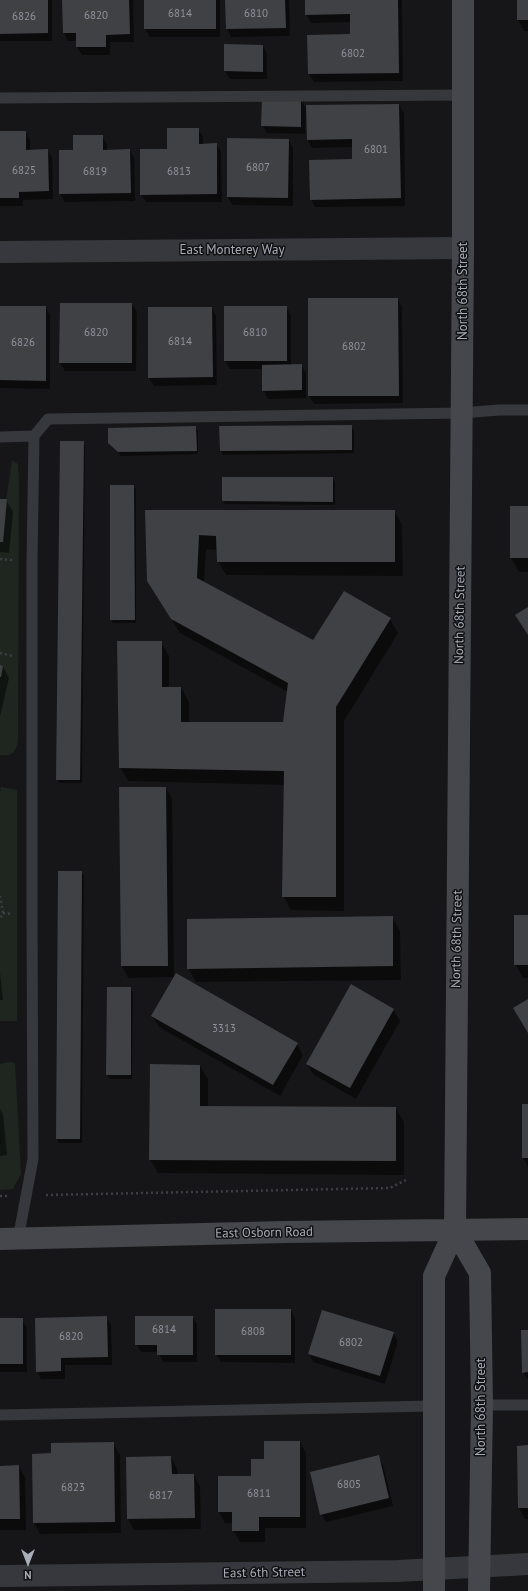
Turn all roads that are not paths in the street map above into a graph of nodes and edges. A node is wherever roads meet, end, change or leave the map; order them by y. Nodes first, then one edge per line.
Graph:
1 (463, 0) edge
2 (463, 95) junction
3 (0, 98) edge
4 (463, 248) junction
5 (0, 252) edge
6 (528, 410) edge
7 (462, 413) junction
8 (34, 436) junction
9 (0, 437) edge
10 (528, 1229) edge
11 (455, 1230) junction
12 (9, 1239) edge
13 (482, 1405) junction
14 (528, 1405) edge
15 (433, 1406) junction
16 (0, 1415) edge
17 (528, 1564) edge
18 (480, 1566) junction
19 (434, 1569) junction
20 (0, 1576) edge
21 (434, 1591) edge
22 (479, 1591) edge

1 - 2 main road, North 68th Street
2 - 3 lane
2 - 4 main road, North 68th Street
4 - 5 street, East Monterey Way
4 - 7 main road, North 68th Street
6 - 7 lane
7 - 8 lane
7 - 11 main road, North 68th Street
8 - 9 lane
8 - 12 lane
10 - 11 main road, East Osborn Road
11 - 12 main road, East Osborn Road
11 - 13 main road, North 68th Street
11 - 15 main road, North 68th Street
13 - 14 lane
13 - 18 main road, North 68th Street
15 - 16 lane
15 - 19 main road, North 68th Street
17 - 18 street, East 6th Street
18 - 19 street, East 6th Street
18 - 22 main road, North 68th Street
19 - 20 street, East 6th Street
19 - 21 main road, North 68th Street

